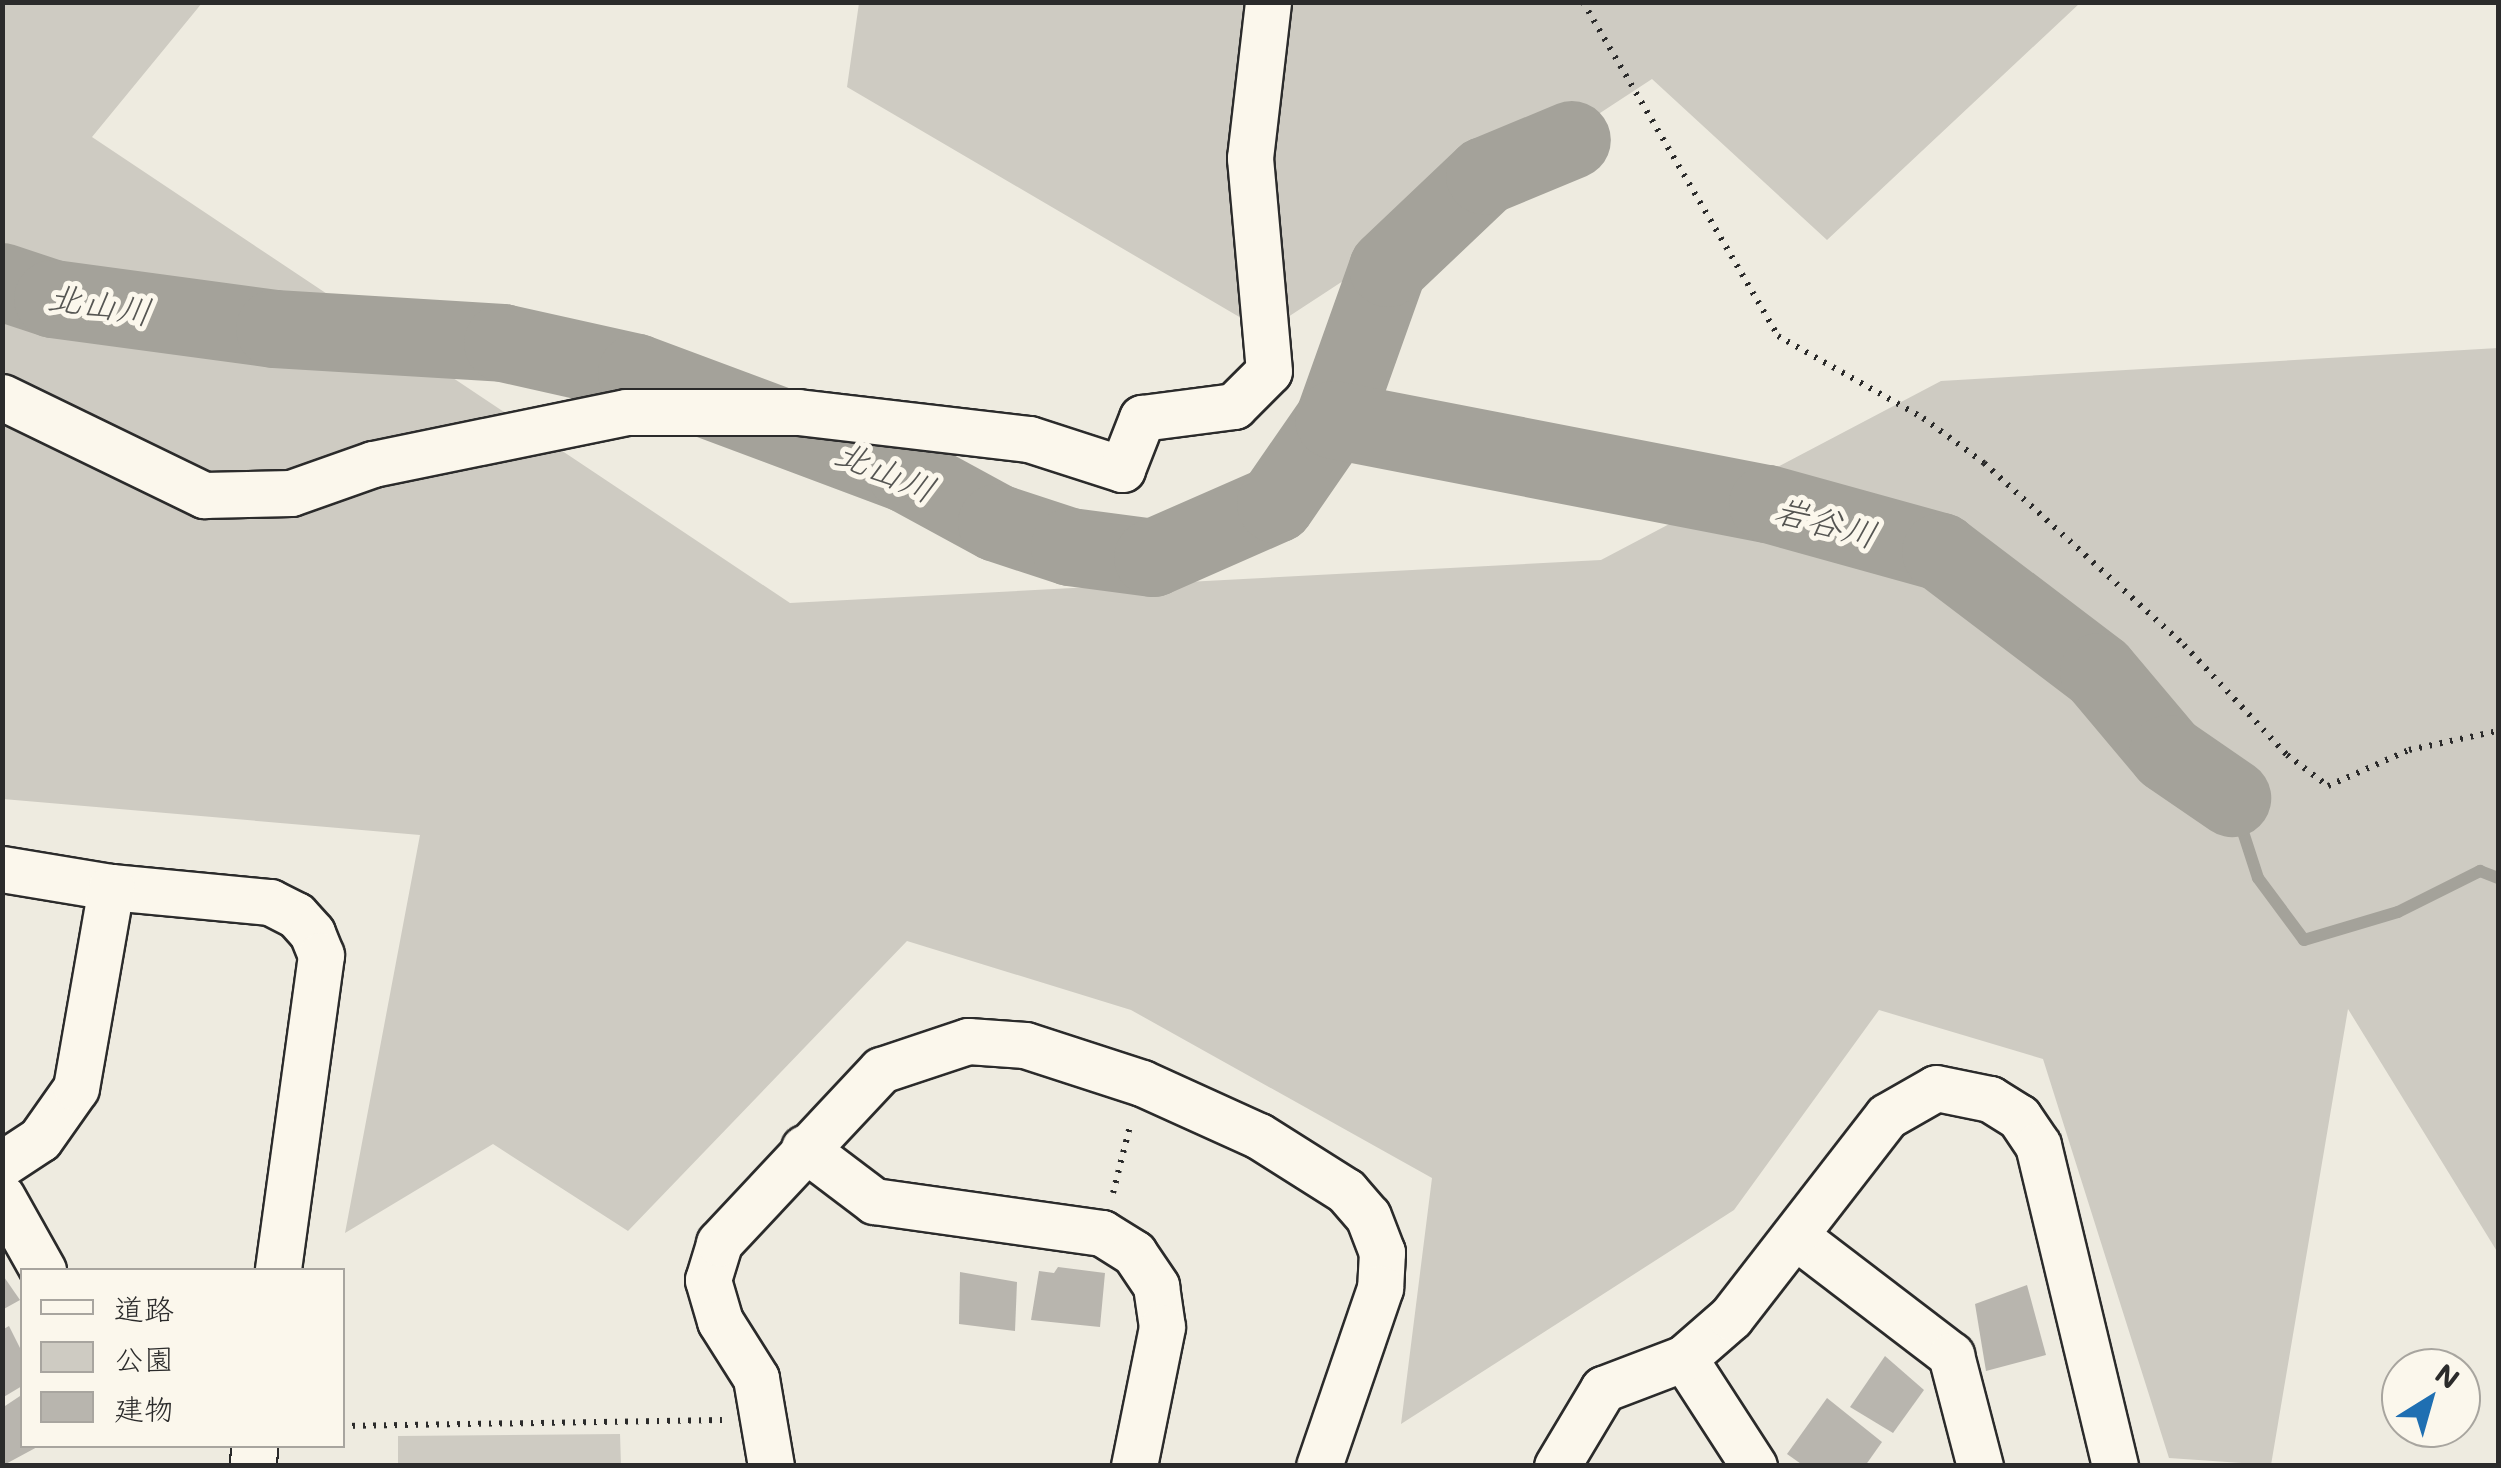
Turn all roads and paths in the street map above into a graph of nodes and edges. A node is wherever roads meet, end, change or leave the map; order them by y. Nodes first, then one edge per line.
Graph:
1 (1268, 2) edge
2 (1583, 2) edge
3 (2, 397) edge
4 (2498, 732) edge
5 (2, 869) edge
6 (111, 888) junction
7 (1142, 1082) junction
8 (804, 1148) junction
9 (2, 1164) edge
10 (2, 1197) edge
11 (1102, 1233) junction
12 (1798, 1238) junction
13 (42, 1268) edge
14 (278, 1268) edge
15 (1684, 1358) junction
16 (763, 1420) junction
17 (345, 1426) edge
18 (772, 1466) edge
19 (1134, 1466) edge
20 (1320, 1466) edge
21 (1557, 1466) edge
22 (1754, 1466) edge
23 (1980, 1466) edge
24 (2116, 1466) edge

1 - 3 street
2 - 4 path
5 - 6 street
6 - 9 street
6 - 14 street
7 - 8 street
7 - 11 path
7 - 20 street
8 - 11 street
8 - 16 street
10 - 13 street
11 - 19 street
12 - 15 street
12 - 23 street
12 - 24 street
15 - 21 street
15 - 22 street
16 - 17 path
16 - 18 street

